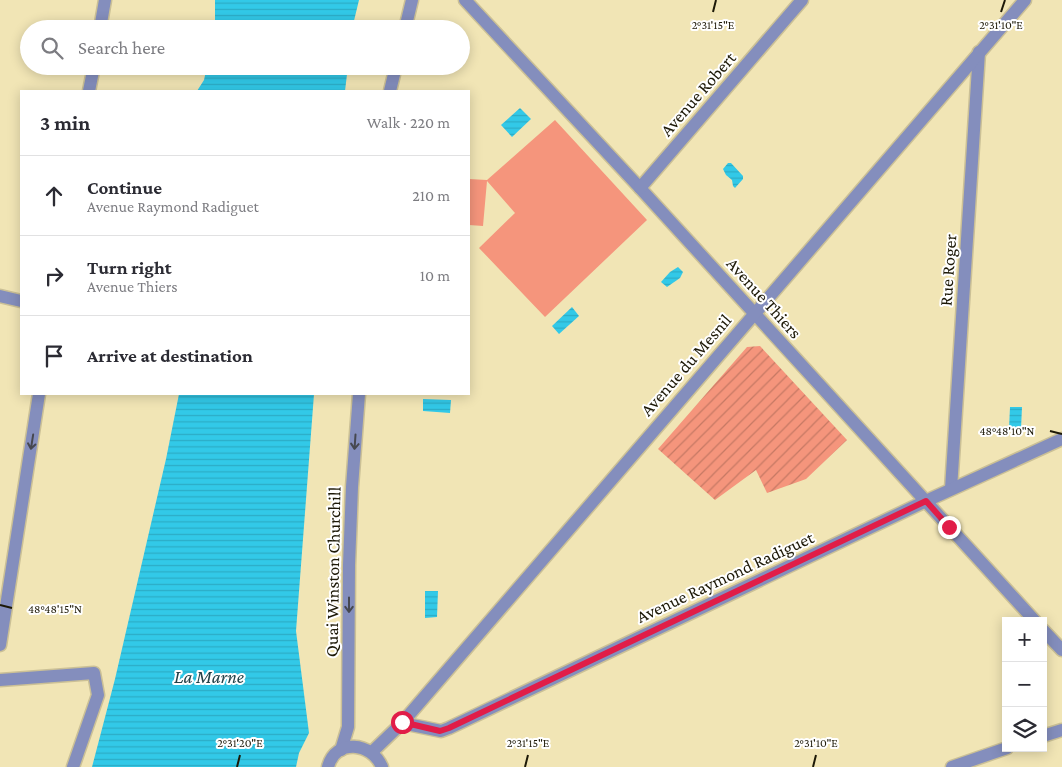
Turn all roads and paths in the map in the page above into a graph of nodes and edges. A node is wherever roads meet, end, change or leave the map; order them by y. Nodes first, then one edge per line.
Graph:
1 (104, 0) edge
2 (412, 0) edge
3 (465, 0) edge
4 (802, 0) edge
5 (1025, 0) edge
6 (101, 20) edge
7 (407, 20) edge
8 (979, 52) junction
9 (93, 75) edge
10 (394, 75) edge
11 (90, 90) edge
12 (390, 90) edge
13 (640, 188) junction
14 (0, 296) edge
15 (20, 301) edge
16 (754, 313) junction
17 (39, 395) edge
18 (359, 395) edge
19 (1062, 439) edge
20 (951, 489) junction
21 (926, 501) junction
22 (1031, 617) edge
23 (1047, 634) edge
24 (0, 645) edge
25 (1062, 650) edge
26 (0, 680) edge
27 (402, 722) junction
28 (1062, 730) edge
29 (1047, 735) edge
30 (341, 750) junction
31 (1002, 750) edge
32 (372, 752) junction
33 (73, 767) edge
34 (328, 767) edge
35 (382, 767) edge
36 (952, 767) edge

1 - 6 street
2 - 7 street
3 - 13 street, Avenue Thiers
4 - 13 street, Avenue Robert
5 - 8 street, Avenue du Mesnil
8 - 16 street, Avenue du Mesnil
8 - 20 street, Rue Roger
9 - 11 street
10 - 12 street
13 - 16 street, Avenue Thiers
14 - 15 street
16 - 21 street, Avenue Thiers
16 - 27 street, Avenue du Mesnil
17 -> 24 street
18 -> 30 street, Quai Winston Churchill
19 - 20 street, Avenue Raymond Radiguet
20 - 21 street, Avenue Raymond Radiguet
21 - 22 street, Avenue Thiers
21 - 27 street, Avenue Raymond Radiguet
23 - 25 street
26 - 33 street
27 - 32 street, Avenue du Mesnil
28 - 29 street
30 - 32 street
30 - 34 street
31 - 36 street
32 - 35 street

